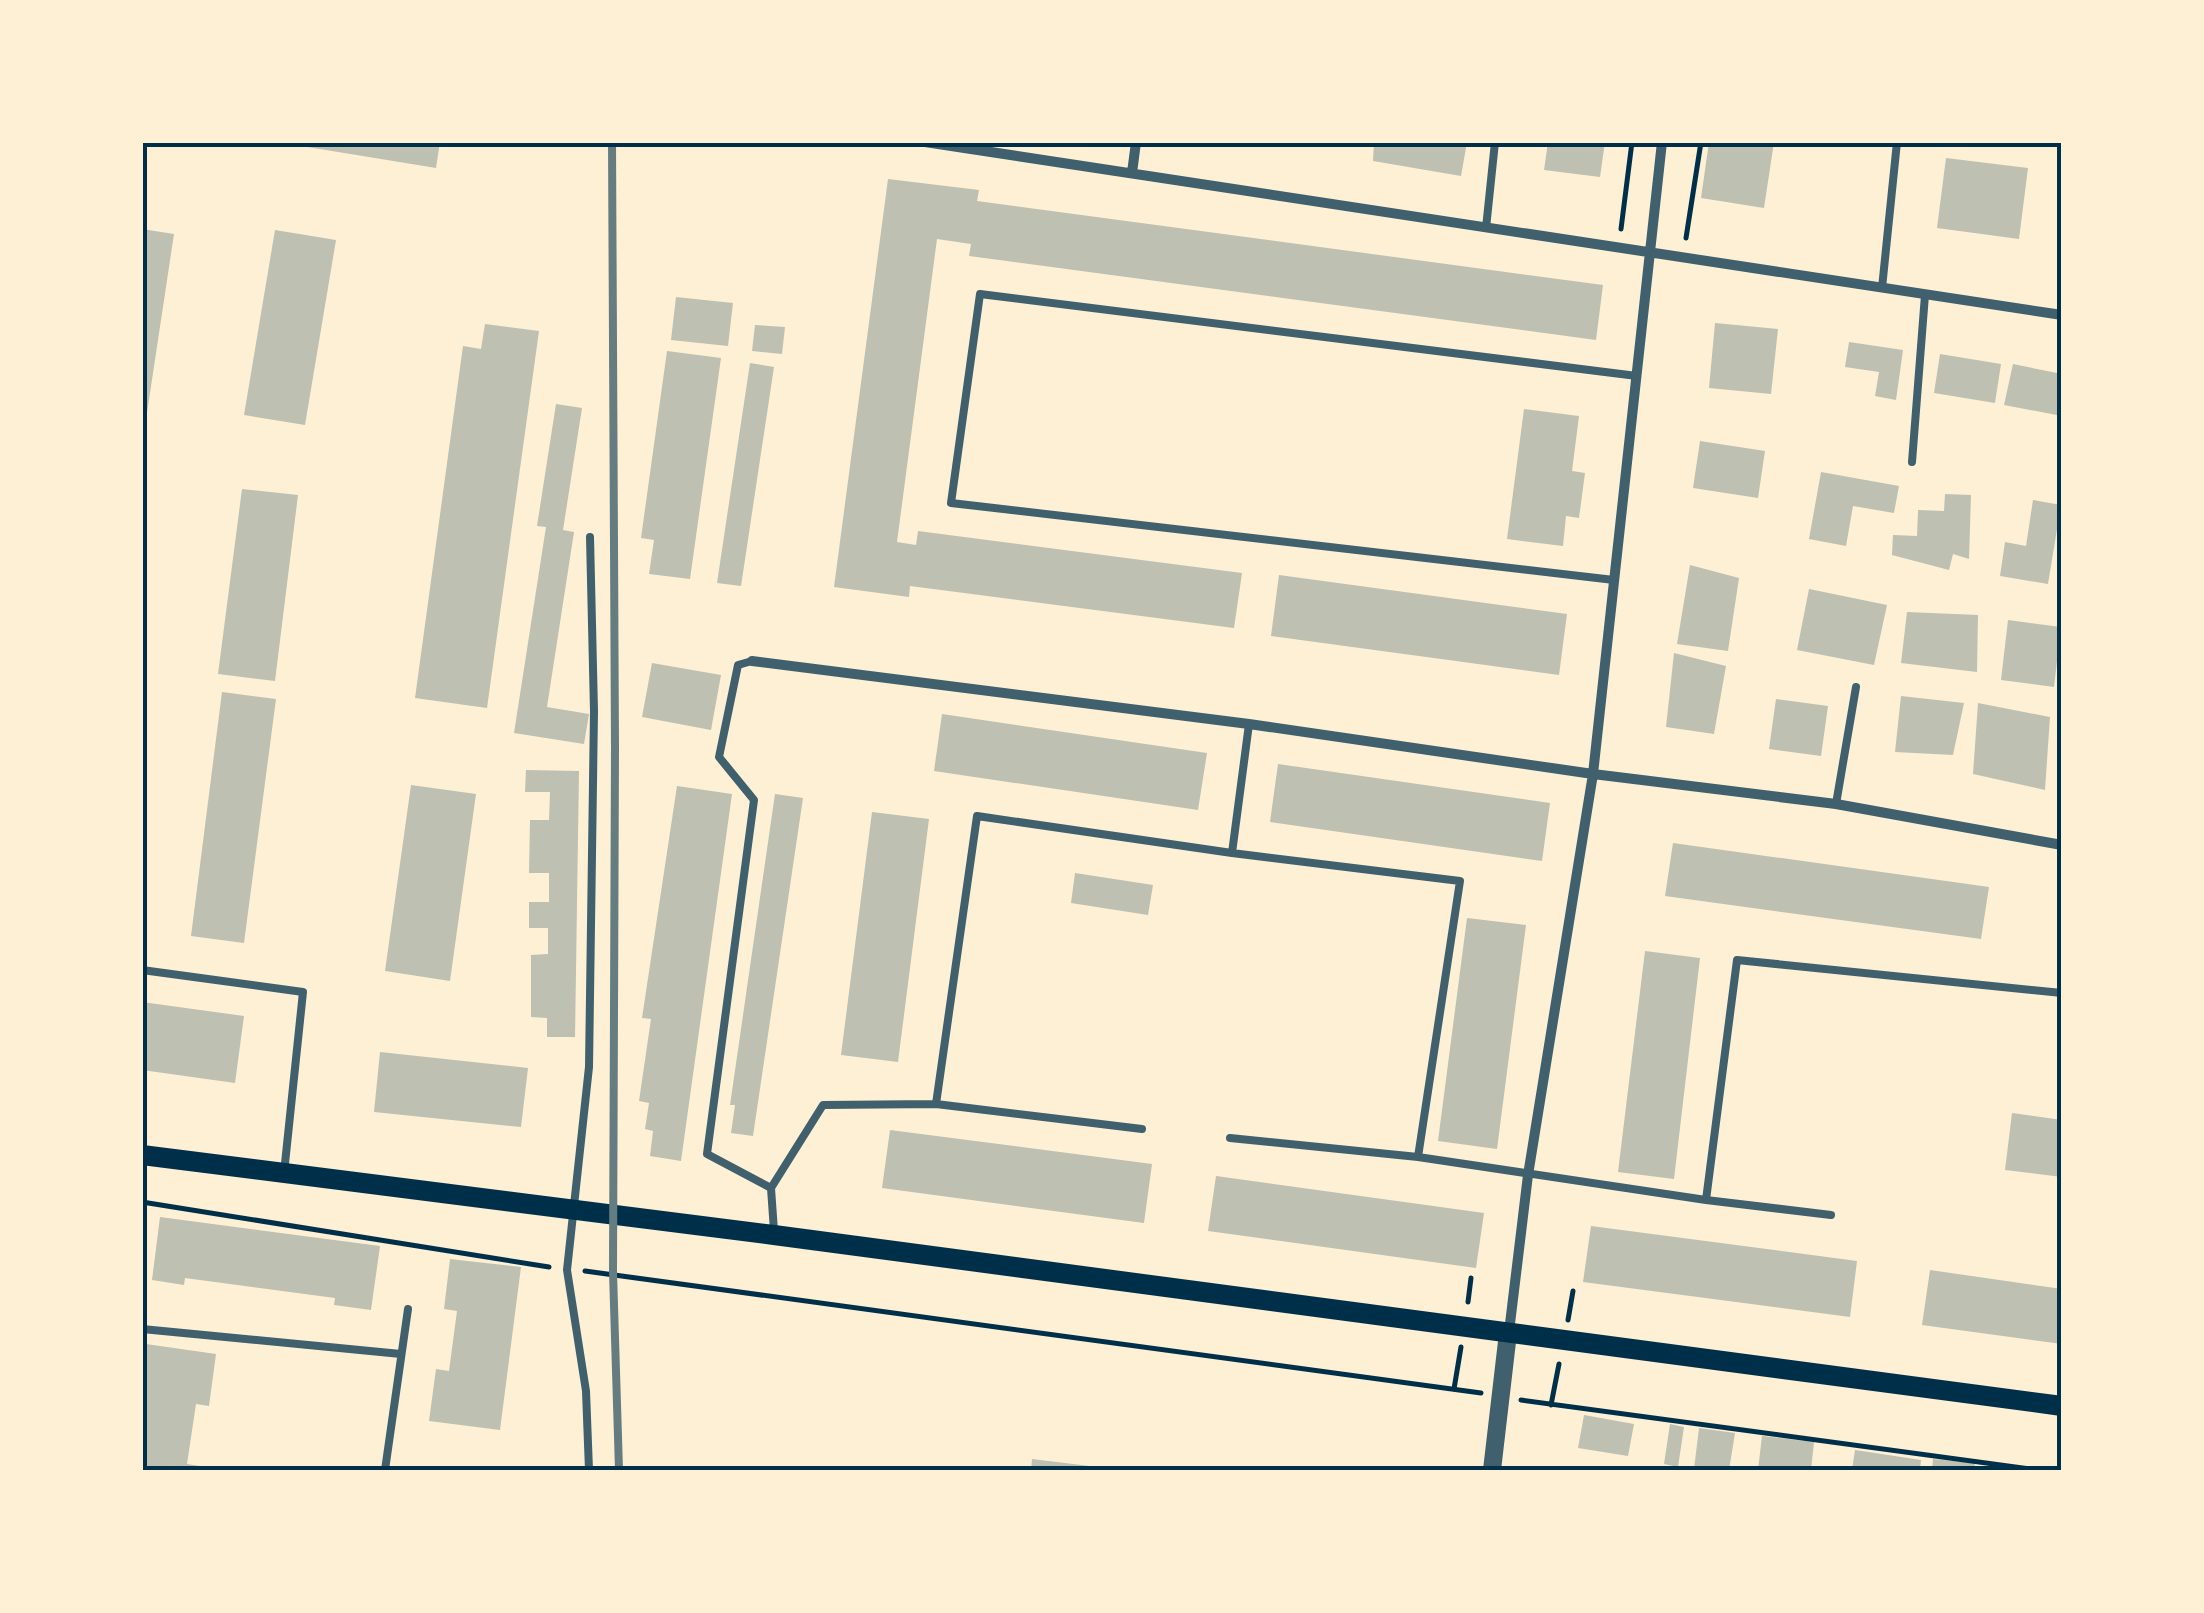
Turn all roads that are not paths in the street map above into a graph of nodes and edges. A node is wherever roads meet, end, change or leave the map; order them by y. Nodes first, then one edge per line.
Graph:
1 (926, 142) edge
2 (1136, 142) edge
3 (1494, 142) edge
4 (1662, 142) edge
5 (1896, 142) edge
6 (1132, 174) junction
7 (1486, 228) junction
8 (1650, 250) junction
9 (1882, 288) junction
10 (1925, 295) junction
11 (2062, 315) edge
12 (1636, 376) junction
13 (1912, 462) dead end
14 (590, 537) dead end
15 (1614, 580) junction
16 (752, 660) joint
17 (1856, 686) dead end
18 (1248, 724) junction
19 (1593, 774) junction
20 (1836, 804) junction
21 (2062, 832) edge
22 (2061, 845) edge
23 (1232, 853) junction
24 (142, 970) edge
25 (2062, 993) edge
26 (936, 1104) junction
27 (1142, 1129) dead end
28 (1230, 1138) dead end
29 (142, 1155) edge
30 (1418, 1157) junction
31 (284, 1173) junction
32 (1528, 1175) junction
33 (771, 1188) junction
34 (1706, 1200) junction
35 (576, 1210) junction
36 (1831, 1215) dead end
37 (774, 1235) junction
38 (408, 1309) dead end
39 (142, 1328) edge
40 (1508, 1333) junction
41 (401, 1354) junction
42 (2062, 1406) edge
43 (385, 1470) edge
44 (589, 1470) edge
45 (1492, 1470) edge

1 - 6 street
2 - 6 street
3 - 7 lane
4 - 8 street
5 - 9 lane
6 - 7 street
7 - 8 street
8 - 9 street
8 - 12 street
9 - 10 street
10 - 11 street
10 - 13 lane
12 - 15 street
12 - 15 lane
14 - 35 lane
15 - 19 street
16 - 18 street
16 - 33 lane
17 - 20 lane
18 - 19 street
18 - 23 lane
19 - 20 street
19 - 32 street
20 - 22 street
21 - 22 lane
23 - 26 lane
23 - 30 lane
24 - 31 lane
25 - 34 lane
26 - 27 lane
26 - 33 lane
28 - 30 lane
29 - 31 main road
30 - 32 lane
31 - 35 main road
32 - 34 lane
32 - 40 street
33 - 37 lane
34 - 36 lane
35 - 37 main road
35 - 44 lane
37 - 40 main road
38 - 41 lane
39 - 41 lane
40 - 42 main road
40 - 45 street
41 - 43 lane

